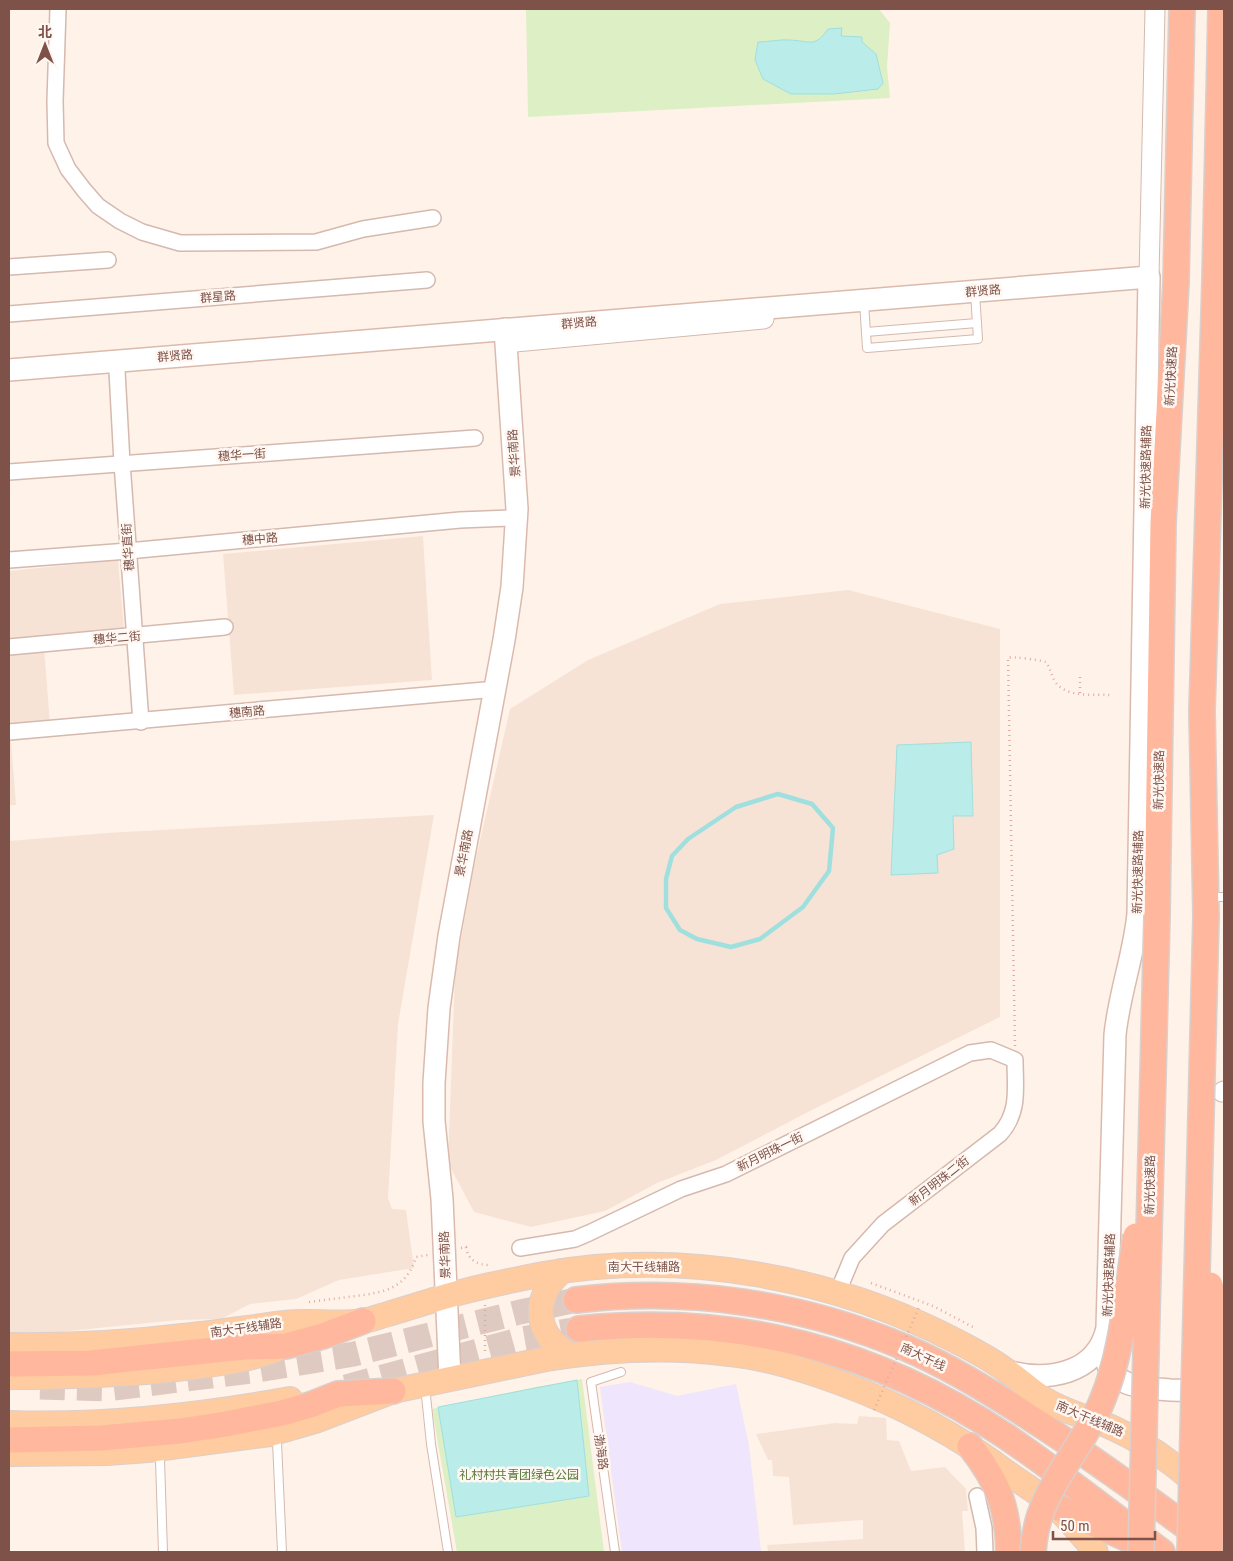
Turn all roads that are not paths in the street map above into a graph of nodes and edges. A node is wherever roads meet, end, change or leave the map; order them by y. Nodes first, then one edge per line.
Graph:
1 (58, 9) edge
2 (1155, 9) edge
3 (1182, 9) edge
4 (1221, 9) edge
5 (433, 218) dead end
6 (108, 260) dead end
7 (9, 267) edge
8 (427, 280) dead end
9 (1149, 284) junction
10 (973, 305) junction
11 (9, 314) edge
12 (861, 314) junction
13 (503, 339) junction
14 (9, 370) edge
15 (117, 372) junction
16 (9, 383) edge
17 (475, 438) dead end
18 (122, 463) junction
19 (9, 472) edge
20 (512, 518) dead end
21 (128, 551) junction
22 (9, 560) edge
23 (225, 627) dead end
24 (134, 637) junction
25 (9, 647) edge
26 (485, 690) dead end
27 (141, 722) junction
28 (9, 732) edge
29 (1216, 904) edge
30 (1015, 1060) joint
31 (1150, 1160) junction
32 (1198, 1220) junction
33 (520, 1248) dead end
34 (562, 1271) junction
35 (837, 1294) junction
36 (446, 1296) junction
37 (576, 1300) tunnel mouth
38 (364, 1321) junction
39 (579, 1329) tunnel mouth
40 (1104, 1341) junction
41 (9, 1345) edge
42 (286, 1346) junction
43 (571, 1355) junction
44 (9, 1364) edge
45 (1007, 1371) junction
46 (621, 1372) dead end
47 (9, 1377) edge
48 (450, 1378) junction
49 (1224, 1383) edge
50 (425, 1384) junction
51 (393, 1391) junction
52 (338, 1394) junction
53 (9, 1423) edge
54 (9, 1440) edge
55 (277, 1442) dead end
56 (970, 1446) junction
57 (9, 1454) edge
58 (160, 1460) dead end
59 (977, 1496) dead end
60 (1055, 1506) junction
61 (1224, 1509) edge
62 (163, 1552) edge
63 (282, 1552) edge
64 (448, 1552) edge
65 (614, 1552) edge
66 (985, 1552) edge
67 (1009, 1552) edge
68 (1033, 1552) edge
69 (1096, 1552) edge
70 (1141, 1552) edge
71 (1158, 1552) edge
72 (1162, 1552) edge
73 (1190, 1552) edge
74 (1210, 1552) edge
75 (1221, 1552) edge

1 - 5 street
2 - 9 street
3 - 31 highway, 新光快速路, bridge
4 - 29 highway
6 - 7 street
8 - 11 street, 群星路
9 - 10 main road, 群贤路
9 - 40 main road, 新光快速路辅路
10 - 12 main road, 群贤路
10 - 12 lane
10 - 12 lane
12 - 13 main road, 群贤路
13 - 14 main road, 群贤路
13 - 15 main road, 群贤路
13 - 16 main road, 群贤路
13 - 36 main road, 景华南路
15 - 16 main road, 群贤路
15 - 18 street, 穗华直街
17 - 18 street, 穗华一街
18 - 19 street, 穗华一街
18 - 21 street, 穗华直街
20 - 21 street, 穗中路
21 - 22 street, 穗中路
21 - 24 street, 穗华直街
23 - 24 street, 穗华二街
24 - 25 street, 穗华二街
24 - 27 street, 穗华直街
26 - 27 street, 穗南路
27 - 28 street, 穗南路
29 - 32 highway, bridge
30 - 33 street, 新月明珠一街
30 - 35 street, 新月明珠二街
31 - 68 highway, bridge
31 - 70 highway, 新光快速路, bridge
32 - 73 highway, bridge
32 - 74 highway, bridge
34 - 35 main road, 南大干线辅路
34 - 36 main road, 南大干线辅路
34 - 43 main road
35 - 45 main road, 南大干线辅路
36 - 38 main road, 南大干线辅路
36 - 48 main road, 景华南路
37 - 75 highway, 南大干线
38 - 41 main road, 南大干线辅路
38 - 42 highway
39 - 72 highway
40 - 45 main road, 新光快速路辅路
40 - 49 main road
42 - 44 highway
42 - 47 main road
43 - 48 main road
43 - 56 main road
45 - 61 main road, 南大干线辅路
46 - 65 lane, 渤海路
48 - 50 main road
50 - 51 main road
50 - 64 lane
51 - 52 highway
51 - 57 main road
52 - 53 main road
52 - 54 highway
55 - 63 lane
56 - 60 main road
56 - 67 highway
58 - 62 lane
59 - 66 street
60 - 69 main road
60 - 71 highway

